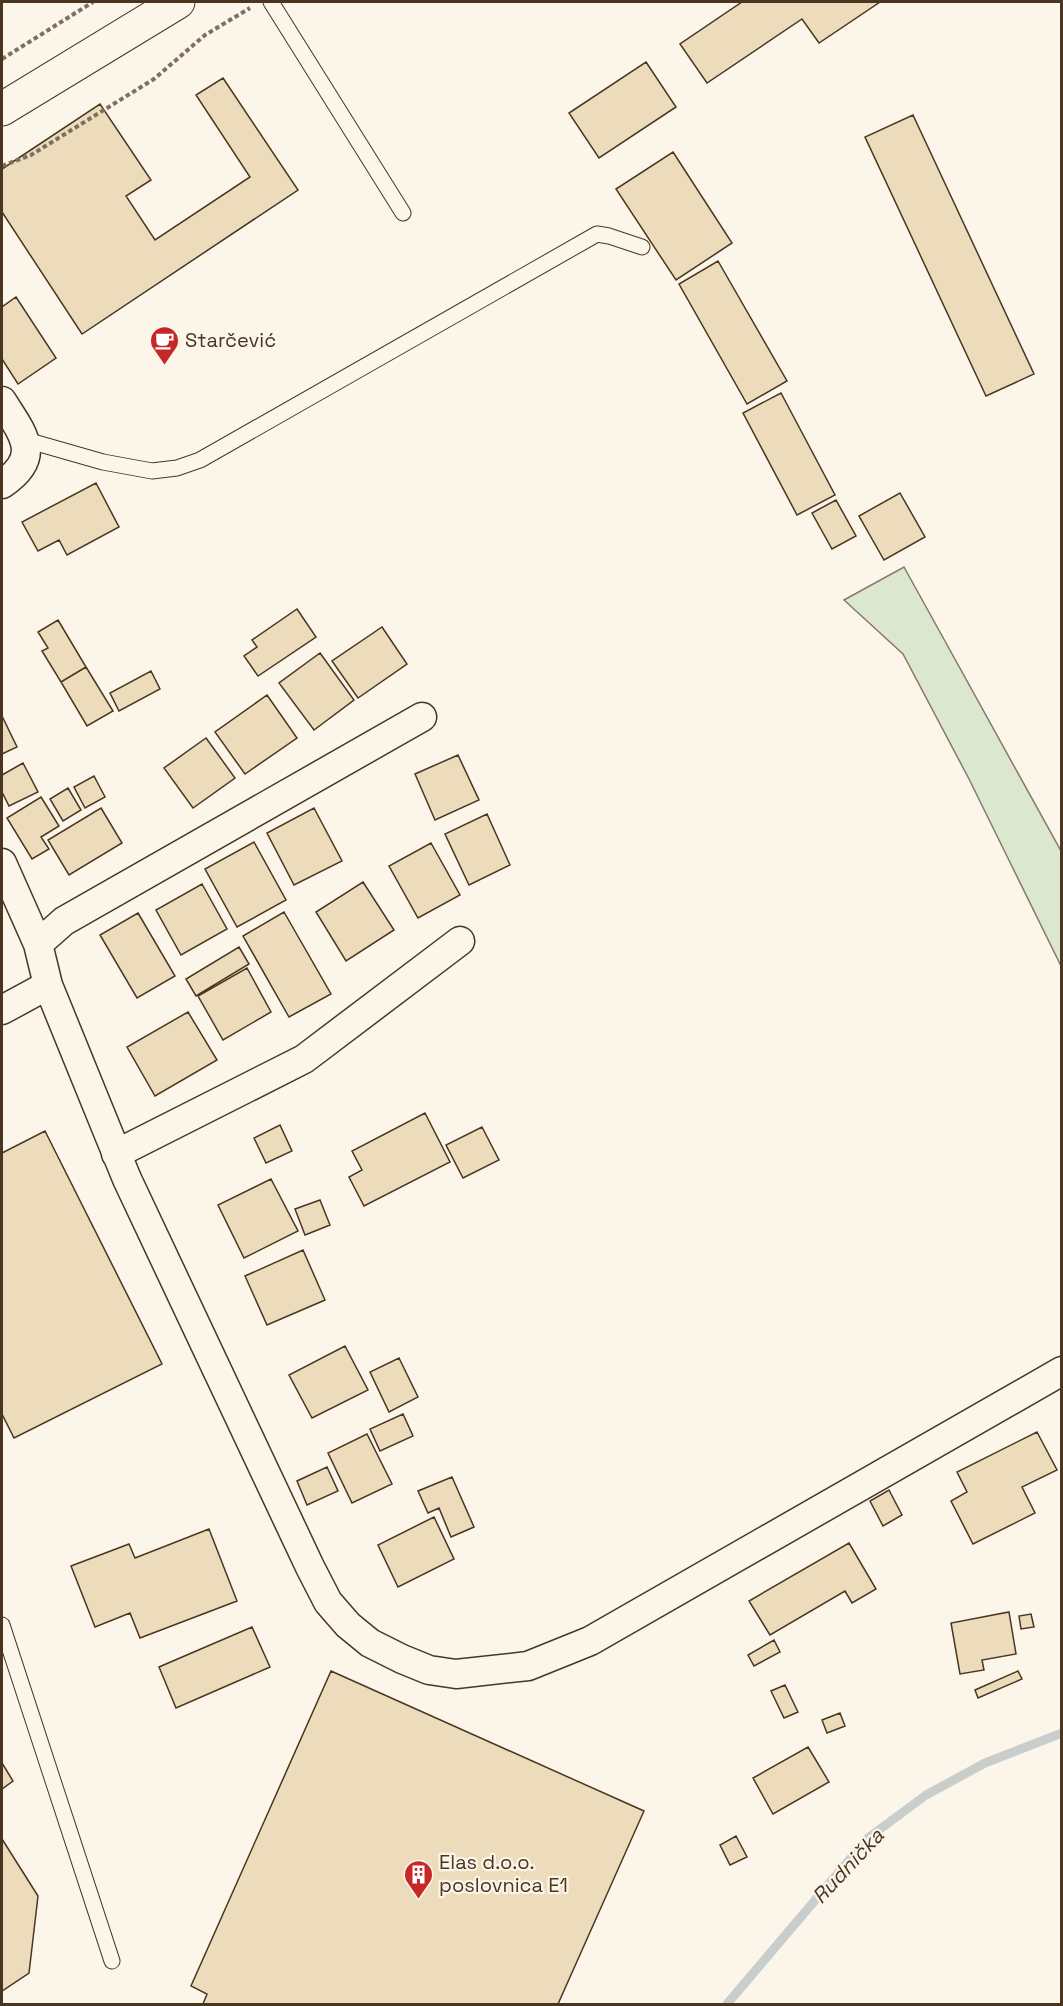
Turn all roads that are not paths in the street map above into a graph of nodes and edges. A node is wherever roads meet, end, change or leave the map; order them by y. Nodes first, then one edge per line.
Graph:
1 (178, 2) edge
2 (271, 2) edge
3 (2, 109) edge
4 (404, 213) dead end
5 (642, 247) dead end
6 (2, 401) edge
7 (26, 440) junction
8 (2, 484) edge
9 (422, 717) dead end
10 (2, 863) edge
11 (459, 941) dead end
12 (38, 944) junction
13 (48, 985) junction
14 (2, 1010) edge
15 (116, 1154) junction
16 (1062, 1371) edge
17 (2, 1625) edge
18 (112, 1961) dead end

1 - 3 main road
2 - 4 lane
5 - 7 lane
6 - 7 street
7 - 8 street
9 - 12 street
10 - 12 street
11 - 15 street
12 - 13 street
13 - 14 street
13 - 15 street
15 - 16 street
17 - 18 lane

